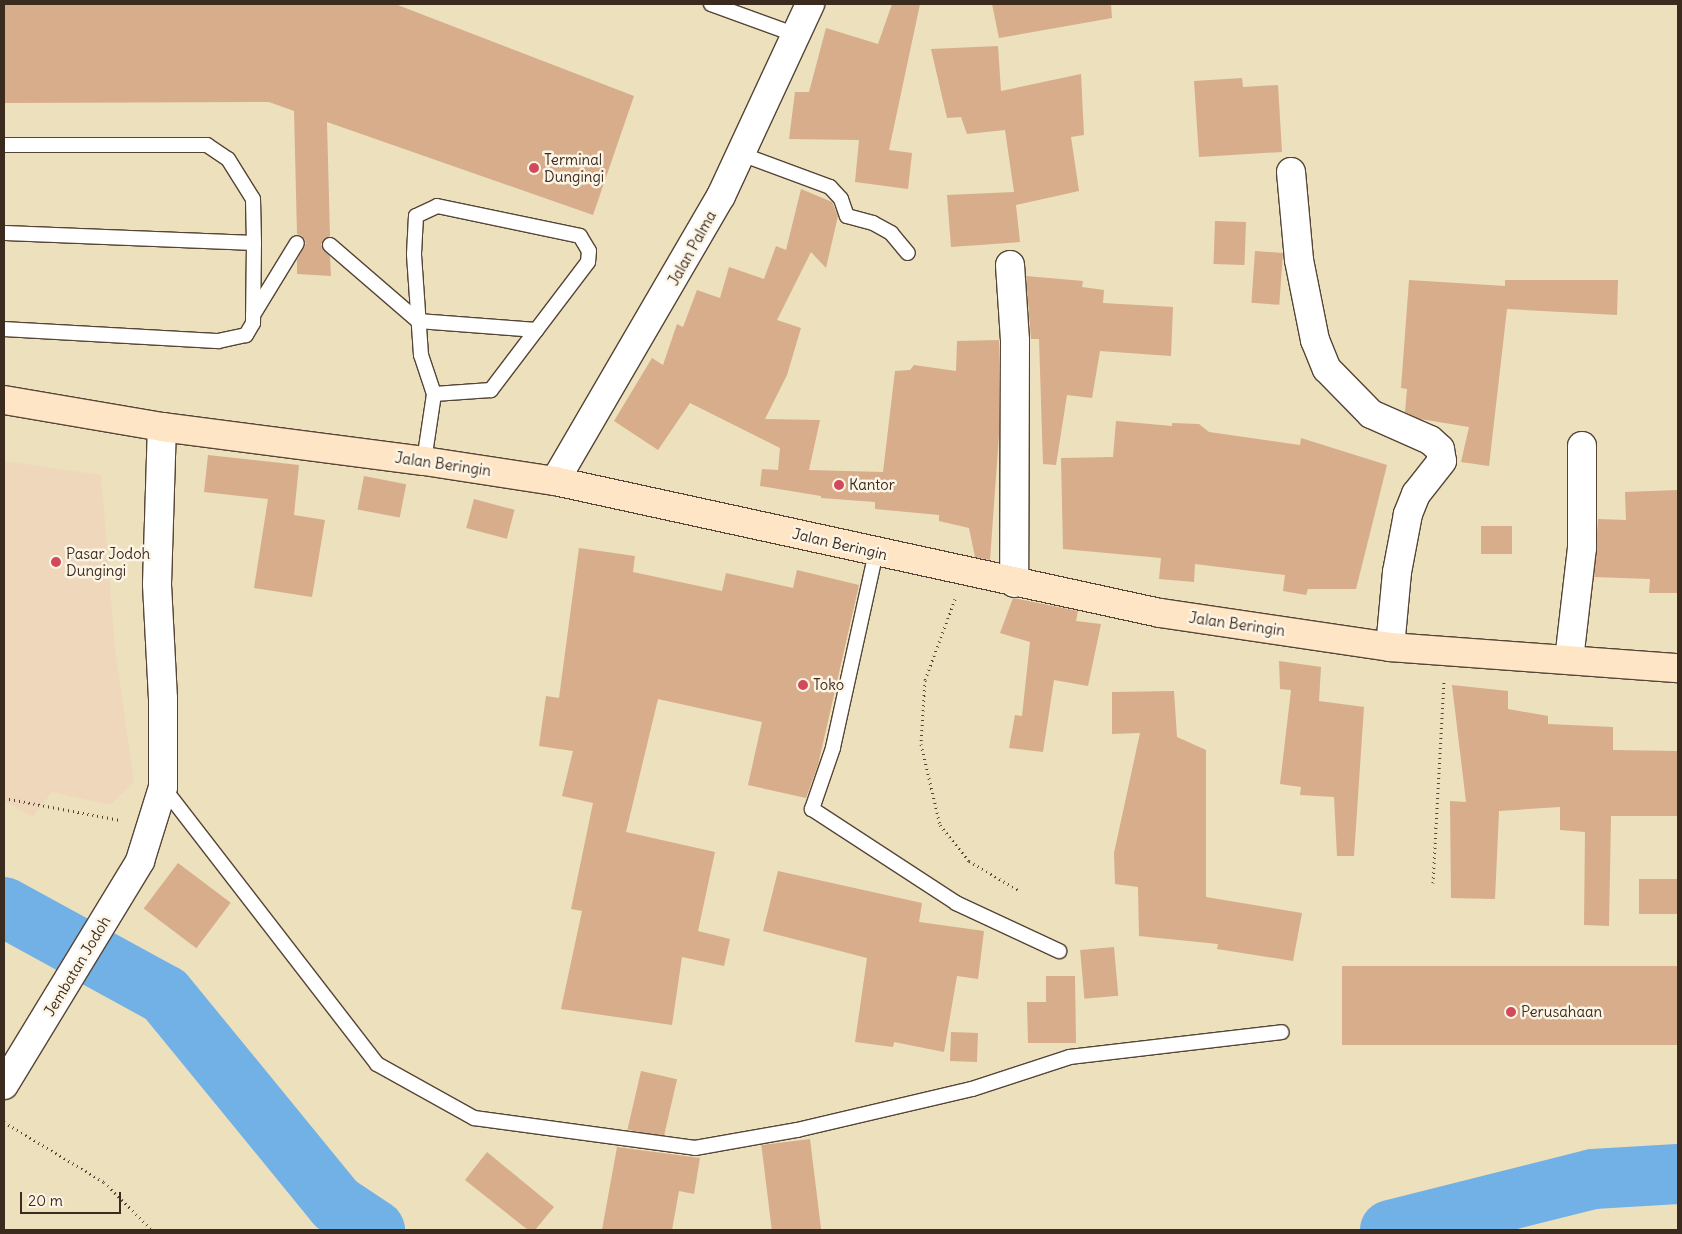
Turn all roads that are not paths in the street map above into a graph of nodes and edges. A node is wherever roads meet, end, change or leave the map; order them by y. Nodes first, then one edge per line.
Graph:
1 (711, 4) edge
2 (810, 4) edge
3 (796, 35) junction
4 (4, 145) edge
5 (741, 154) junction
6 (1291, 172) dead end
7 (4, 233) edge
8 (254, 243) junction
9 (297, 243) dead end
10 (330, 245) dead end
11 (908, 253) dead end
12 (1010, 265) dead end
13 (253, 315) junction
14 (418, 321) junction
15 (4, 328) edge
16 (537, 330) junction
17 (434, 394) junction
18 (4, 400) edge
19 (162, 427) junction
20 (1582, 446) dead end
21 (424, 461) junction
22 (555, 481) junction
23 (876, 552) junction
24 (1014, 582) junction
25 (1390, 647) junction
26 (1569, 660) junction
27 (1678, 668) edge
28 (163, 787) junction
29 (1059, 951) dead end
30 (1282, 1032) dead end
31 (9, 1078) edge

1 - 3 lane
2 - 3 street, Jalan Palma
3 - 5 street, Jalan Palma
4 - 8 lane
5 - 11 lane
5 - 22 street, Jalan Palma
6 - 25 street
7 - 8 lane
8 - 13 lane
9 - 13 lane
10 - 14 lane
12 - 24 street
13 - 15 lane
14 - 16 lane
14 - 16 lane
14 - 17 lane
16 - 17 lane
17 - 21 lane
18 - 19 street, Jalan Beringin
19 - 21 street, Jalan Beringin
19 - 28 street, Jembatan Jodoh
20 - 26 street
21 - 22 street, Jalan Beringin
22 - 23 street, Jalan Beringin
23 - 24 street, Jalan Beringin
23 - 29 lane
24 - 25 street, Jalan Beringin
25 - 26 street, Jalan Beringin
26 - 27 street, Jalan Beringin
28 - 30 lane
28 - 31 street, Jembatan Jodoh

